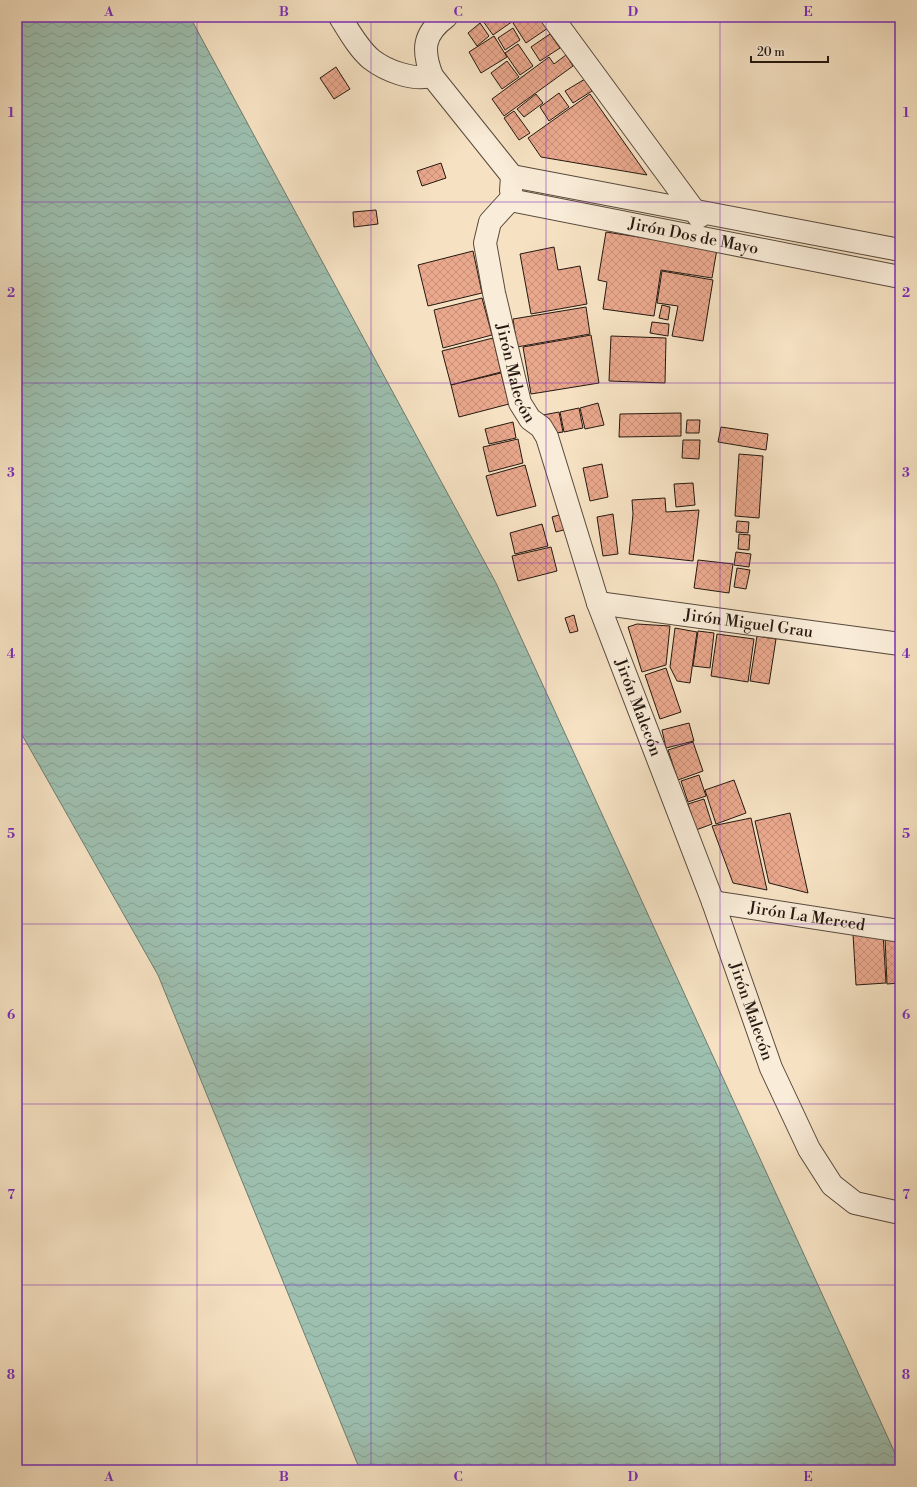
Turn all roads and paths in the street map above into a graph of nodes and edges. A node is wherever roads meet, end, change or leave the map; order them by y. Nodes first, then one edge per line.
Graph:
1 (340, 17) edge
2 (446, 17) edge
3 (552, 17) edge
4 (432, 76) junction
5 (512, 176) junction
6 (510, 200) junction
7 (696, 212) junction
8 (714, 240) junction
9 (900, 250) edge
10 (900, 277) edge
11 (598, 603) junction
12 (900, 644) edge
13 (713, 902) junction
14 (900, 931) edge
15 (900, 1213) edge

1 - 4 street
2 - 4 street
3 - 7 street
4 - 5 street
5 - 6 street
5 - 7 street, Jirón Dos de Mayo
6 - 8 street, Jirón Dos de Mayo
6 - 11 street, Jirón Malecón
7 - 8 street
7 - 9 street, Jirón Dos de Mayo
8 - 10 street, Jirón Dos de Mayo
11 - 12 street, Jirón Miguel Grau
11 - 13 street, Jirón Malecón
13 - 14 street, Jirón La Merced
13 - 15 street, Jirón Malecón

